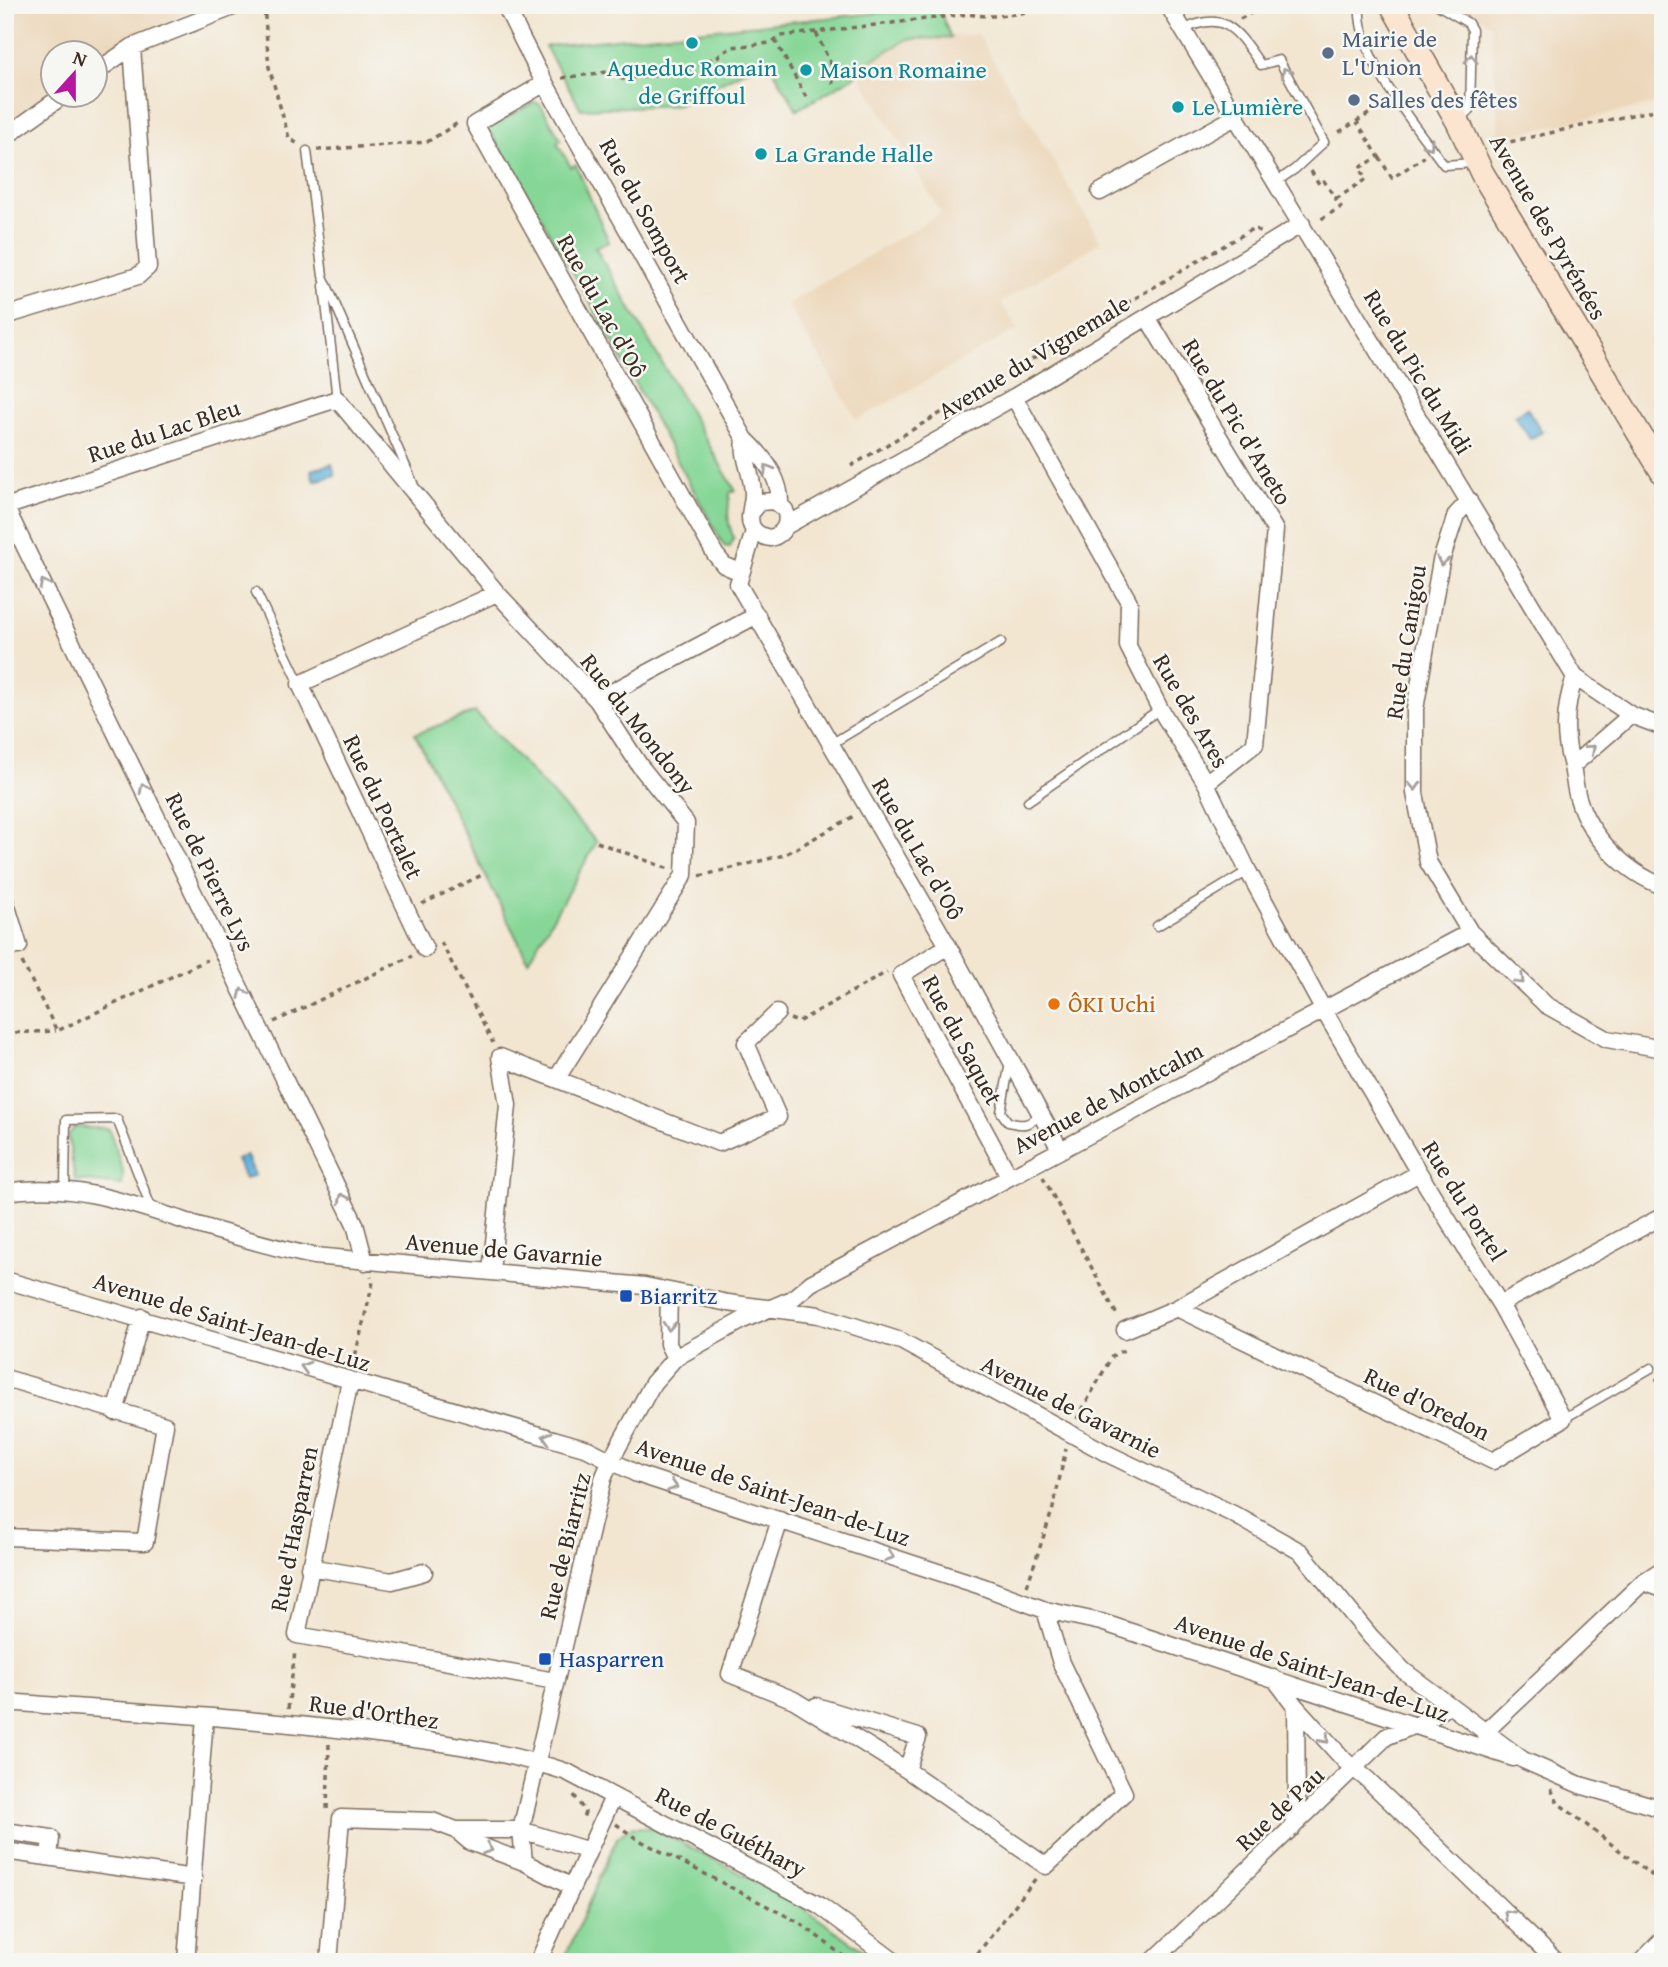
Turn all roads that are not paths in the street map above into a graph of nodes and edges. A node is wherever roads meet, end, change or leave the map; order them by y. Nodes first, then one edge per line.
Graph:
1 (238, 5) edge
2 (505, 5) edge
3 (1168, 5) edge
4 (1360, 5) edge
5 (1392, 5) edge
6 (1438, 5) edge
7 (1183, 30) junction
8 (132, 47) junction
9 (108, 63) edge
10 (545, 83) junction
11 (45, 108) edge
12 (1237, 116) junction
13 (1458, 122) junction
14 (5, 137) edge
15 (307, 151) road end
16 (1482, 157) junction
17 (1276, 182) junction
18 (1100, 192) dead end
19 (1310, 223) junction
20 (323, 276) junction
21 (5, 316) edge
22 (1147, 317) junction
23 (1014, 397) junction
24 (337, 399) junction
25 (746, 439) junction
26 (1663, 472) edge
27 (418, 495) junction
28 (1469, 501) junction
29 (5, 506) edge
30 (751, 513) junction
31 (784, 513) junction
32 (754, 531) junction
33 (771, 538) junction
34 (742, 567) junction
35 (256, 592) dead end
36 (496, 593) junction
37 (757, 615) junction
38 (1001, 642) dead end
39 (1574, 677) junction
40 (300, 684) junction
41 (597, 700) junction
42 (1160, 709) junction
43 (1630, 715) junction
44 (1663, 727) edge
45 (831, 744) junction
46 (1572, 766) junction
47 (1206, 783) junction
48 (1028, 801) dead end
49 (1248, 871) junction
50 (1663, 886) edge
51 (5, 900) edge
52 (1157, 926) dead end
53 (1470, 932) junction
54 (12, 946) edge
55 (947, 946) junction
56 (425, 949) road end
57 (1323, 1009) junction
58 (777, 1013) road end
59 (1663, 1049) edge
60 (1010, 1059) junction
61 (557, 1078) junction
62 (1040, 1113) junction
63 (1060, 1149) junction
64 (1419, 1173) junction
65 (1009, 1176) junction
66 (65, 1190) junction
67 (5, 1192) edge
68 (152, 1210) junction
69 (1663, 1216) edge
70 (365, 1262) junction
71 (491, 1272) junction
72 (5, 1280) edge
73 (669, 1291) junction
74 (1500, 1304) junction
75 (770, 1307) junction
76 (1177, 1308) junction
77 (142, 1317) junction
78 (1125, 1330) road end
79 (675, 1359) junction
80 (1651, 1368) dead end
81 (5, 1378) edge
82 (350, 1381) junction
83 (115, 1412) junction
84 (1563, 1419) junction
85 (611, 1460) junction
86 (780, 1520) junction
87 (5, 1537) edge
88 (309, 1567) junction
89 (1663, 1569) edge
90 (424, 1572) dead end
91 (1643, 1582) junction
92 (1663, 1589) edge
93 (1045, 1610) junction
94 (1274, 1678) junction
95 (555, 1681) junction
96 (794, 1700) junction
97 (5, 1702) edge
98 (1447, 1706) junction
99 (1296, 1707) junction
100 (205, 1717) junction
101 (1412, 1724) junction
102 (1484, 1733) junction
103 (1523, 1760) junction
104 (535, 1762) junction
105 (907, 1770) junction
106 (1356, 1770) junction
107 (613, 1797) junction
108 (1663, 1809) edge
109 (1292, 1828) junction
110 (456, 1830) junction
111 (521, 1830) junction
112 (5, 1831) edge
113 (586, 1850) junction
114 (5, 1851) edge
115 (49, 1857) junction
116 (524, 1862) junction
117 (194, 1878) junction
118 (570, 1886) junction
119 (1663, 1939) edge
120 (186, 1962) edge
121 (329, 1962) edge
122 (538, 1962) edge
123 (895, 1962) edge
124 (1152, 1962) edge
125 (1557, 1962) edge
126 (1641, 1962) edge

1 - 8 street
2 - 10 street, Rue du Somport
3 - 7 street, Rue du Pic du Midi
4 -> 16 lane
5 - 13 main road, Avenue des Pyrénées
13 -> 6 lane
7 - 12 street, Rue du Pic du Midi
17 -> 7 lane
8 - 9 street
8 - 21 street
10 - 25 street, Rue du Somport
10 - 34 street, Rue du Lac d'Oô
11 - 14 street
12 - 17 street, Rue du Pic du Midi
12 - 18 street
13 - 16 main road, Avenue des Pyrénées
15 - 20 lane, Rue du Mondony
16 - 26 main road, Avenue des Pyrénées
17 - 19 street, Rue du Pic du Midi
19 - 22 street, Avenue du Vignemale
19 - 28 street, Rue du Pic du Midi
20 - 24 lane, Rue du Mondony
20 - 27 lane, Rue du Mondony
22 - 23 street, Avenue du Vignemale
22 - 47 street, Rue du Pic d'Aneto
23 - 31 street, Avenue du Vignemale
23 - 42 street, Rue des Ares
24 - 27 street, Rue du Mondony
24 - 29 street, Rue du Lac Bleu
25 - 30 street, Rue du Somport
31 -> 25 street, Rue du Somport
27 - 36 street, Rue du Mondony
28 - 39 street, Rue du Pic du Midi
28 -> 53 street, Rue du Canigou
70 -> 29 street, Rue de Pierre Lys
30 - 31 street
30 - 32 street
31 - 33 street
32 - 33 street
32 - 34 street
33 - 34 street
34 - 37 street, Rue du Lac d'Oô
35 - 40 lane, Rue du Portalet
36 - 40 street
36 - 41 street, Rue du Mondony
37 - 41 street
37 - 45 street, Rue du Lac d'Oô
38 - 45 lane
39 - 43 street, Rue du Pic du Midi
39 - 46 street
40 - 56 street, Rue du Portalet
41 - 61 street, Rue du Mondony
42 - 47 street, Rue des Ares
42 - 48 lane
43 - 44 street, Rue du Pic du Midi
46 -> 43 street
45 - 55 street, Rue du Lac d'Oô
46 - 50 street
47 - 49 street, Rue des Ares
49 - 52 lane
49 - 57 street, Rue des Ares
51 - 54 street
53 - 57 street, Avenue de Montcalm
53 -> 59 street, Rue du Canigou
55 - 60 street, Rue du Lac d'Oô
55 - 65 street, Rue du Saquet
57 - 63 street, Avenue de Montcalm
57 - 64 street, Rue du Portel
58 - 61 street
60 - 62 street, Rue du Lac d'Oô
60 - 62 lane
61 - 71 street
62 - 63 street, Rue du Lac d'Oô
63 - 65 street, Avenue de Montcalm
64 - 74 street, Rue du Portel
64 - 76 street
65 - 75 street, Avenue de Montcalm
66 - 67 street, Avenue de Gavarnie
66 - 68 street, Avenue de Gavarnie
66 - 68 lane
68 - 70 street, Avenue de Gavarnie
69 - 74 street
70 - 71 street, Avenue de Gavarnie
71 - 73 street, Avenue de Gavarnie
72 - 77 street, Avenue de Saint-Jean-de-Luz
73 - 75 street, Avenue de Gavarnie
73 -> 79 street
74 - 84 street, Rue du Portel
75 - 79 street, Rue de Biarritz
75 - 98 street, Avenue de Gavarnie
76 - 78 street
76 - 84 street, Rue d'Oredon
82 -> 77 street, Avenue de Saint-Jean-de-Luz
77 - 83 street
79 - 85 street, Rue de Biarritz
80 - 84 lane, Rue d'Oredon
81 - 83 street
85 -> 82 street, Avenue de Saint-Jean-de-Luz
82 - 88 street, Rue d'Hasparren
83 - 87 street
85 -> 86 street, Avenue de Saint-Jean-de-Luz
85 - 95 street, Rue de Biarritz
86 -> 93 street, Avenue de Saint-Jean-de-Luz
86 - 96 street
88 - 90 street
88 - 95 street, Rue d'Hasparren
89 - 91 street
91 - 92 street
91 - 102 street
93 - 94 street, Avenue de Saint-Jean-de-Luz
93 - 105 street
94 - 99 street
94 - 101 street, Avenue de Saint-Jean-de-Luz
95 - 104 street, Rue de Biarritz
96 - 105 street
96 - 105 street
97 - 100 street, Rue d'Orthez
98 - 101 street, Rue de Pau
98 - 102 street, Avenue de Gavarnie
99 -> 106 street
99 - 109 street
100 - 104 street, Rue d'Orthez
100 - 117 street
101 - 103 street, Avenue de Saint-Jean-de-Luz
101 - 106 street, Rue de Pau
102 - 103 street, Avenue de Gavarnie
103 - 108 street, Avenue de Gavarnie
104 - 107 street, Rue de Guéthary
104 - 111 street, Rue de Biarritz
106 - 109 street, Rue de Pau
125 -> 106 street
107 - 113 street
107 - 123 street, Rue de Guéthary
109 - 124 street, Rue de Pau
110 - 111 street
110 -> 116 street
110 - 121 street
111 - 113 street
111 - 116 street, Rue de Biarritz
112 - 115 street
113 - 118 street
114 - 115 street
115 - 117 street
116 - 118 street
117 - 120 street
118 - 122 street
119 - 126 street

